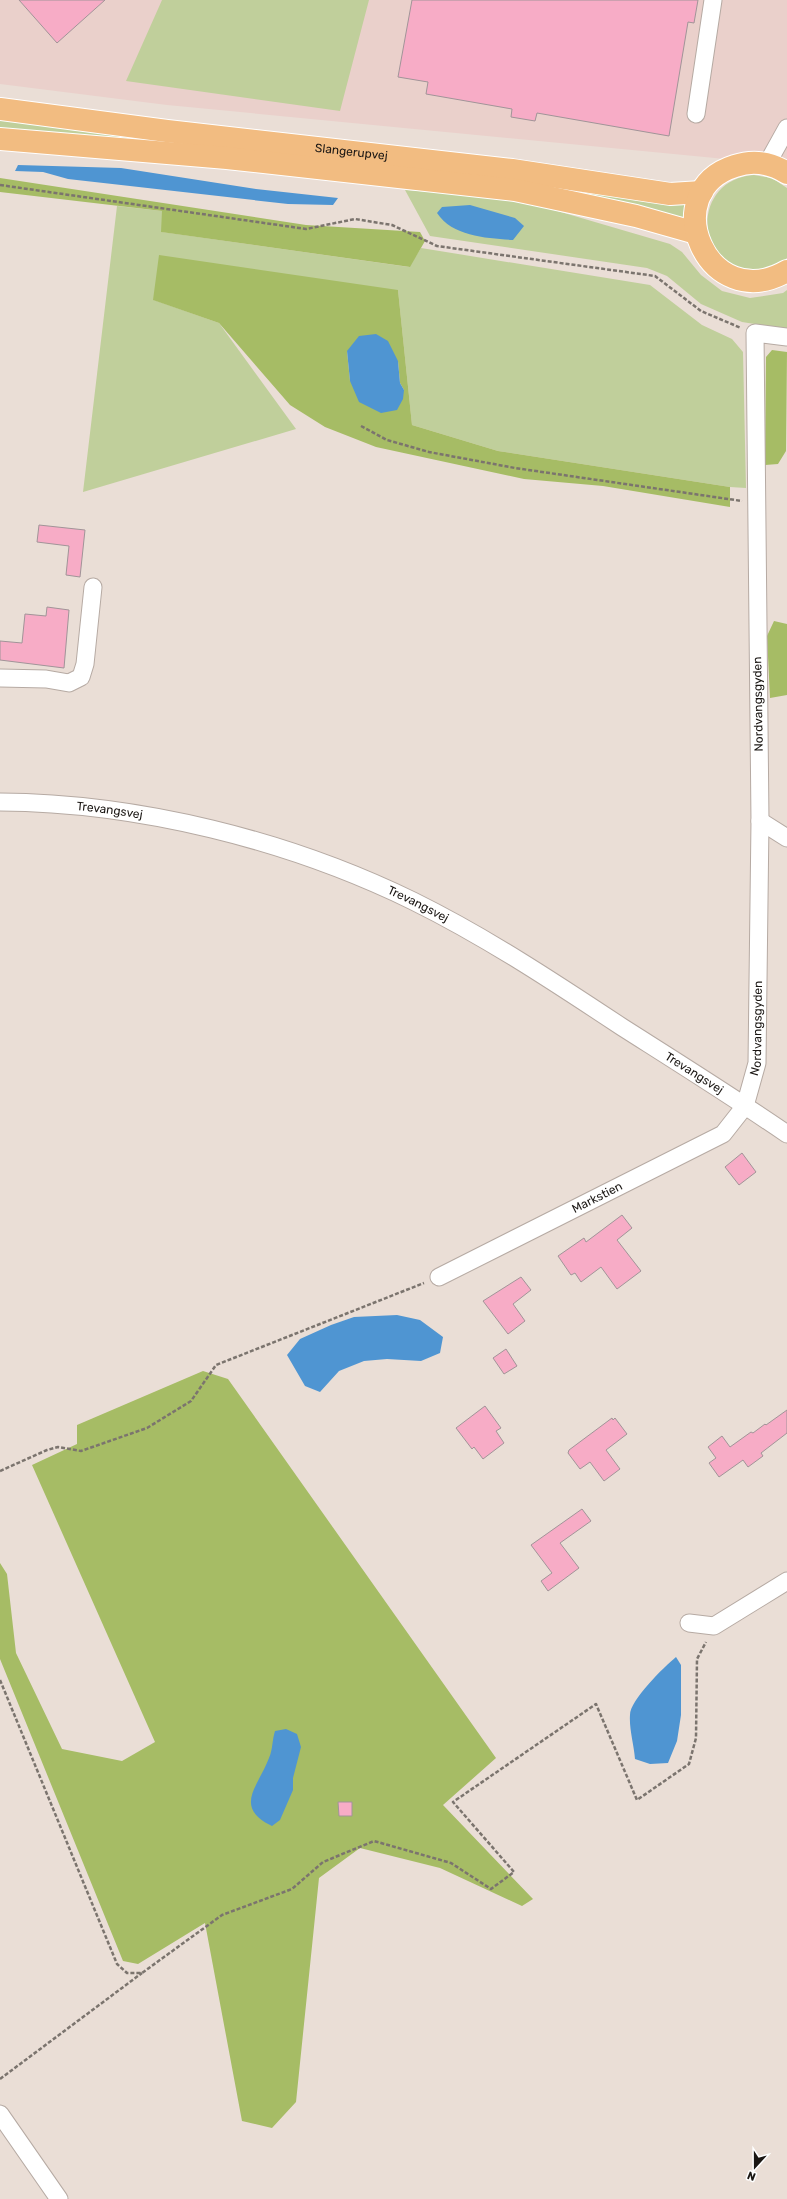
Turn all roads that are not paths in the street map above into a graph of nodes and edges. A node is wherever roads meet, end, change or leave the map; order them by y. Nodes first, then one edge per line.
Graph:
1 (713, 0) edge
2 (0, 109) edge
3 (696, 114) dead end
4 (787, 128) edge
5 (0, 138) edge
6 (767, 164) junction
7 (787, 173) edge
8 (702, 192) junction
9 (696, 233) junction
10 (787, 271) edge
11 (787, 337) edge
12 (93, 587) dead end
13 (0, 678) edge
14 (0, 802) edge
15 (760, 821) junction
16 (787, 838) edge
17 (745, 1106) junction
18 (787, 1134) edge
19 (439, 1277) road end
20 (787, 1581) edge
21 (689, 1623) dead end
22 (0, 2114) edge
23 (59, 2199) edge

1 - 3 street
2 - 8 main road, Slangerupvej
4 - 6 street
5 - 9 main road, Slangerupvej
6 - 7 main road
6 - 8 main road
8 - 9 main road
9 - 10 main road
11 - 15 street, Nordvangsgyden
12 - 13 street
14 - 17 street, Trevangsvej
15 - 16 street
15 - 17 street, Nordvangsgyden
17 - 18 street, Trevangsvej
17 - 19 street, Markstien
20 - 21 street
22 - 23 street

